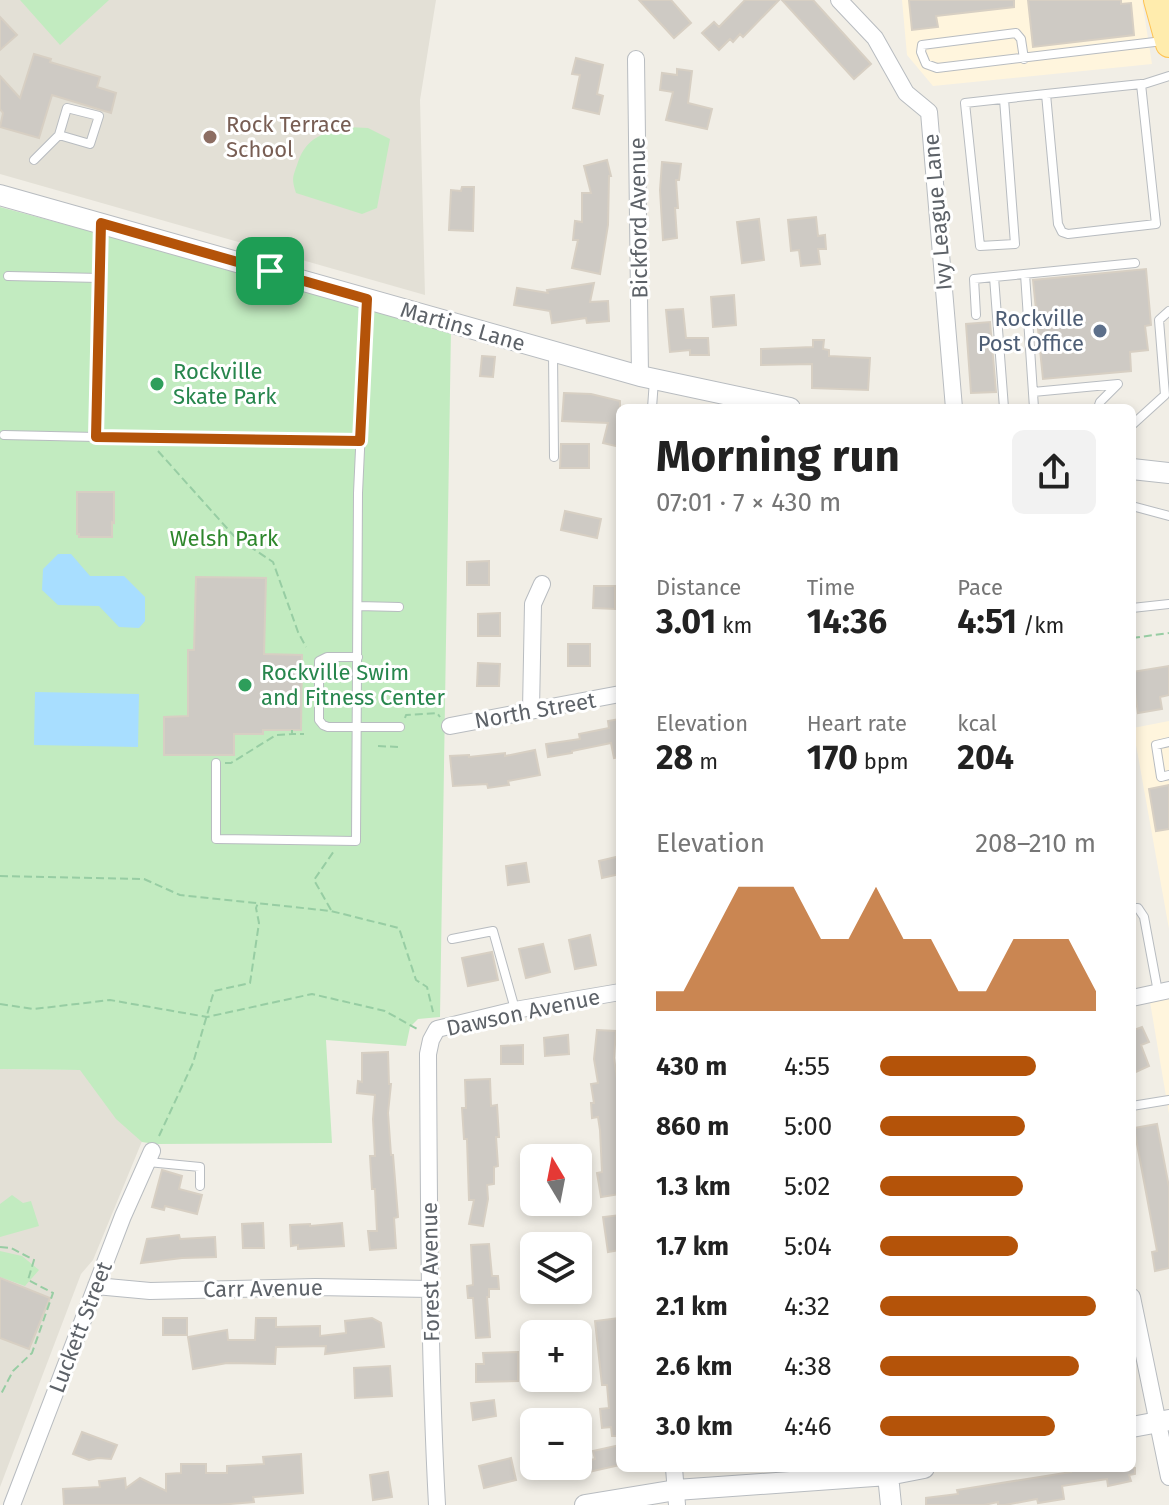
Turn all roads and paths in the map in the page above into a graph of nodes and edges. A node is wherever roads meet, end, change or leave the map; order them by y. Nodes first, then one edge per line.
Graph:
1 (839, 0) edge
2 (1157, 0) edge
3 (1168, 42) edge
4 (636, 59) dead end
5 (1024, 59) junction
6 (1169, 76) edge
7 (1141, 84) junction
8 (1046, 94) junction
9 (1004, 99) junction
10 (59, 135) junction
11 (34, 160) dead end
12 (0, 195) edge
13 (101, 223) junction
14 (1135, 263) dead end
15 (1025, 274) junction
16 (8, 276) dead end
17 (994, 277) junction
18 (100, 278) junction
19 (367, 299) junction
20 (1169, 311) edge
21 (976, 315) dead end
22 (553, 351) junction
23 (647, 378) junction
24 (1033, 392) junction
25 (651, 404) edge
26 (771, 404) edge
27 (954, 404) edge
28 (1004, 404) edge
29 (1034, 404) edge
30 (1099, 404) edge
31 (1136, 421) edge
32 (4, 435) dead end
33 (96, 437) junction
34 (146, 438) junction
35 (360, 441) junction
36 (554, 457) dead end
37 (1136, 469) edge
38 (1169, 473) edge
39 (1136, 507) edge
40 (1169, 516) edge
41 (542, 584) dead end
42 (1169, 604) edge
43 (358, 606) junction
44 (399, 607) dead end
45 (1136, 608) edge
46 (1169, 633) edge
47 (1136, 637) edge
48 (306, 647) dead end
49 (358, 657) junction
50 (616, 695) edge
51 (531, 710) junction
52 (450, 726) joint
53 (358, 727) junction
54 (400, 727) joint
55 (304, 734) dead end
56 (1169, 742) edge
57 (378, 746) dead end
58 (399, 747) dead end
59 (216, 763) joint
60 (1169, 775) edge
61 (334, 849) dead end
62 (0, 876) edge
63 (258, 903) junction
64 (1136, 908) edge
65 (331, 911) junction
66 (452, 939) dead end
67 (1164, 991) edge
68 (616, 993) edge
69 (1136, 997) edge
70 (0, 1004) edge
71 (515, 1010) junction
72 (207, 1017) junction
73 (434, 1034) junction
74 (1169, 1100) edge
75 (1136, 1105) edge
76 (150, 1157) junction
77 (200, 1186) dead end
78 (0, 1247) edge
79 (96, 1286) junction
80 (430, 1289) junction
81 (1136, 1313) edge
82 (0, 1396) edge
83 (1163, 1421) edge
84 (1136, 1426) edge
85 (674, 1472) edge
86 (888, 1472) edge
87 (1169, 1477) edge
88 (676, 1498) edge
89 (12, 1505) edge
90 (437, 1505) edge
91 (585, 1505) edge
92 (891, 1505) edge

1 - 27 street, Ivy League Lane
2 - 3 main road
3 - 5 lane
4 - 23 street, Bickford Avenue
5 - 5 lane
6 - 7 lane
7 - 8 lane
7 - 8 lane
8 - 9 lane
9 - 9 lane
10 - 10 lane
10 - 11 lane
12 - 13 street, Martins Lane
13 - 18 lane
13 - 19 street, Martins Lane
14 - 15 lane
15 - 17 lane
15 - 24 lane
16 - 18 lane
17 - 21 lane
17 - 28 lane
18 - 33 lane
19 - 22 street, Martins Lane
19 - 35 lane
20 - 31 lane
22 - 23 street, Martins Lane
22 - 36 lane
23 - 25 lane
23 - 26 street, Martins Lane
24 - 29 lane
24 - 30 lane
32 - 33 lane
33 - 34 lane
34 - 35 lane
34 - 48 path
35 - 43 lane
37 - 38 street
39 - 40 lane
41 - 51 street
42 - 45 lane
43 - 44 lane
43 - 49 lane
46 - 47 path
49 - 53 lane
49 - 53 lane
50 - 51 street, North Street
51 - 52 street, North Street
52 - 54 path
53 - 54 lane
53 - 59 lane
55 - 59 path
56 - 60 lane
57 - 58 path
61 - 65 path
62 - 63 path
63 - 65 path
63 - 72 path
64 - 67 lane
65 - 73 path
66 - 71 lane
67 - 69 street
68 - 71 street, Dawson Avenue
70 - 72 path
71 - 73 street, Dawson Avenue
72 - 73 path
72 - 76 path
73 - 80 street, Forest Avenue
74 - 75 lane
76 - 77 lane
76 - 79 street, Luckett Street
78 - 82 path
79 - 80 street, Carr Avenue
79 - 89 street, Luckett Street
80 - 90 street, Forest Avenue
81 - 83 street
83 - 84 street
83 - 87 street
85 - 88 street
86 - 88 street
86 - 92 street
88 - 91 street

